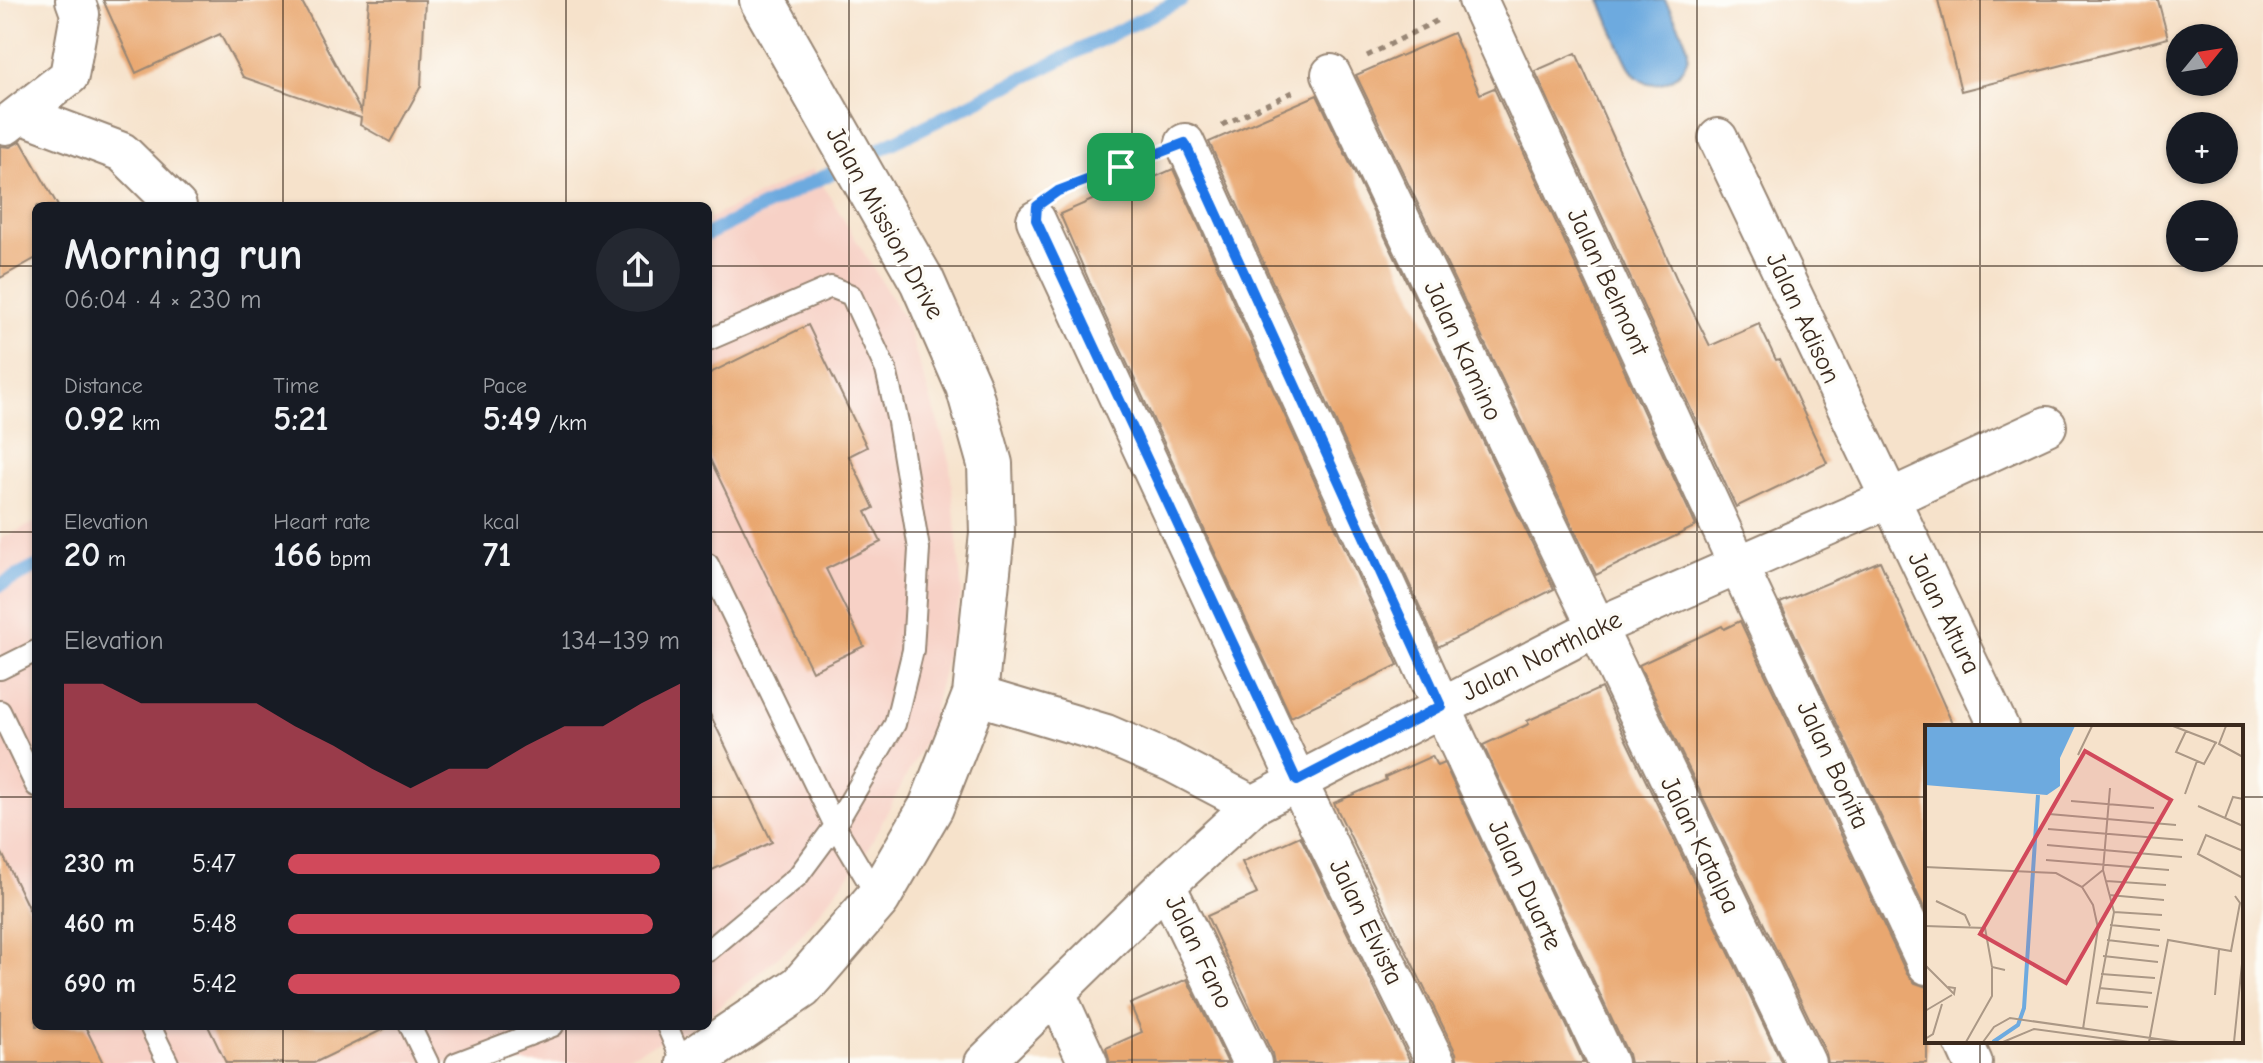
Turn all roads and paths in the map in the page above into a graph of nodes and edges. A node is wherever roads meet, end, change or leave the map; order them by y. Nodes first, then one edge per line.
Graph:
1 (75, 0) edge
2 (762, 0) edge
3 (1464, 7) edge
4 (1331, 74) junction
5 (10, 122) edge
6 (1718, 138) dead end
7 (1185, 143) junction
8 (173, 202) edge
9 (1036, 220) joint
10 (712, 338) edge
11 (2047, 426) dead end
12 (1889, 499) junction
13 (1738, 565) junction
14 (712, 572) edge
15 (1595, 628) junction
16 (32, 653) edge
17 (0, 669) edge
18 (975, 695) junction
19 (1441, 706) junction
20 (0, 711) edge
21 (1998, 725) edge
22 (32, 778) edge
23 (1297, 781) junction
24 (1253, 805) junction
25 (835, 826) junction
26 (1166, 885) junction
27 (878, 898) junction
28 (712, 948) edge
29 (1925, 961) edge
30 (1056, 993) junction
31 (152, 1030) edge
32 (412, 1030) edge
33 (543, 1030) edge
34 (669, 1030) edge
35 (1964, 1043) edge
36 (168, 1063) edge
37 (428, 1063) edge
38 (456, 1063) edge
39 (683, 1063) edge
40 (689, 1063) edge
41 (984, 1063) edge
42 (1088, 1063) edge
43 (1252, 1063) edge
44 (1436, 1063) edge
45 (1608, 1063) edge
46 (1806, 1063) edge
47 (1973, 1063) edge

1 - 5 street
2 - 18 street, Jalan Mission Drive
3 - 4 path
3 - 13 street, Jalan Belmont
4 - 7 path
4 - 15 street, Jalan Kamino
5 - 8 street
6 - 12 street, Jalan Adison
7 - 9 path
7 - 19 street, Jalan Duarte
9 - 23 street, Jalan Elvista
10 - 25 lane
11 - 12 street, Jalan Northlake
12 - 13 street, Jalan Northlake
12 - 21 street, Jalan Altura
13 - 15 street, Jalan Northlake
13 - 29 street, Jalan Bonita
14 - 25 lane
15 - 19 street, Jalan Northlake
15 - 46 street, Jalan Katalpa
16 - 17 lane
18 - 24 street
18 - 27 street, Jalan Mission Drive
19 - 23 street, Jalan Northlake
19 - 45 street, Jalan Duarte
20 - 22 lane
23 - 24 street, Jalan Northlake
23 - 44 street, Jalan Elvista
24 - 26 street, Jalan Northlake
25 - 27 lane
25 - 28 lane
26 - 30 street, Jalan Northlake
26 - 43 street, Jalan Fano
27 - 40 street, Jalan Mission Drive
30 - 41 street, Jalan Northlake
30 - 42 street
31 - 36 lane
32 - 37 lane
33 - 38 lane
34 - 39 lane
35 - 47 street

